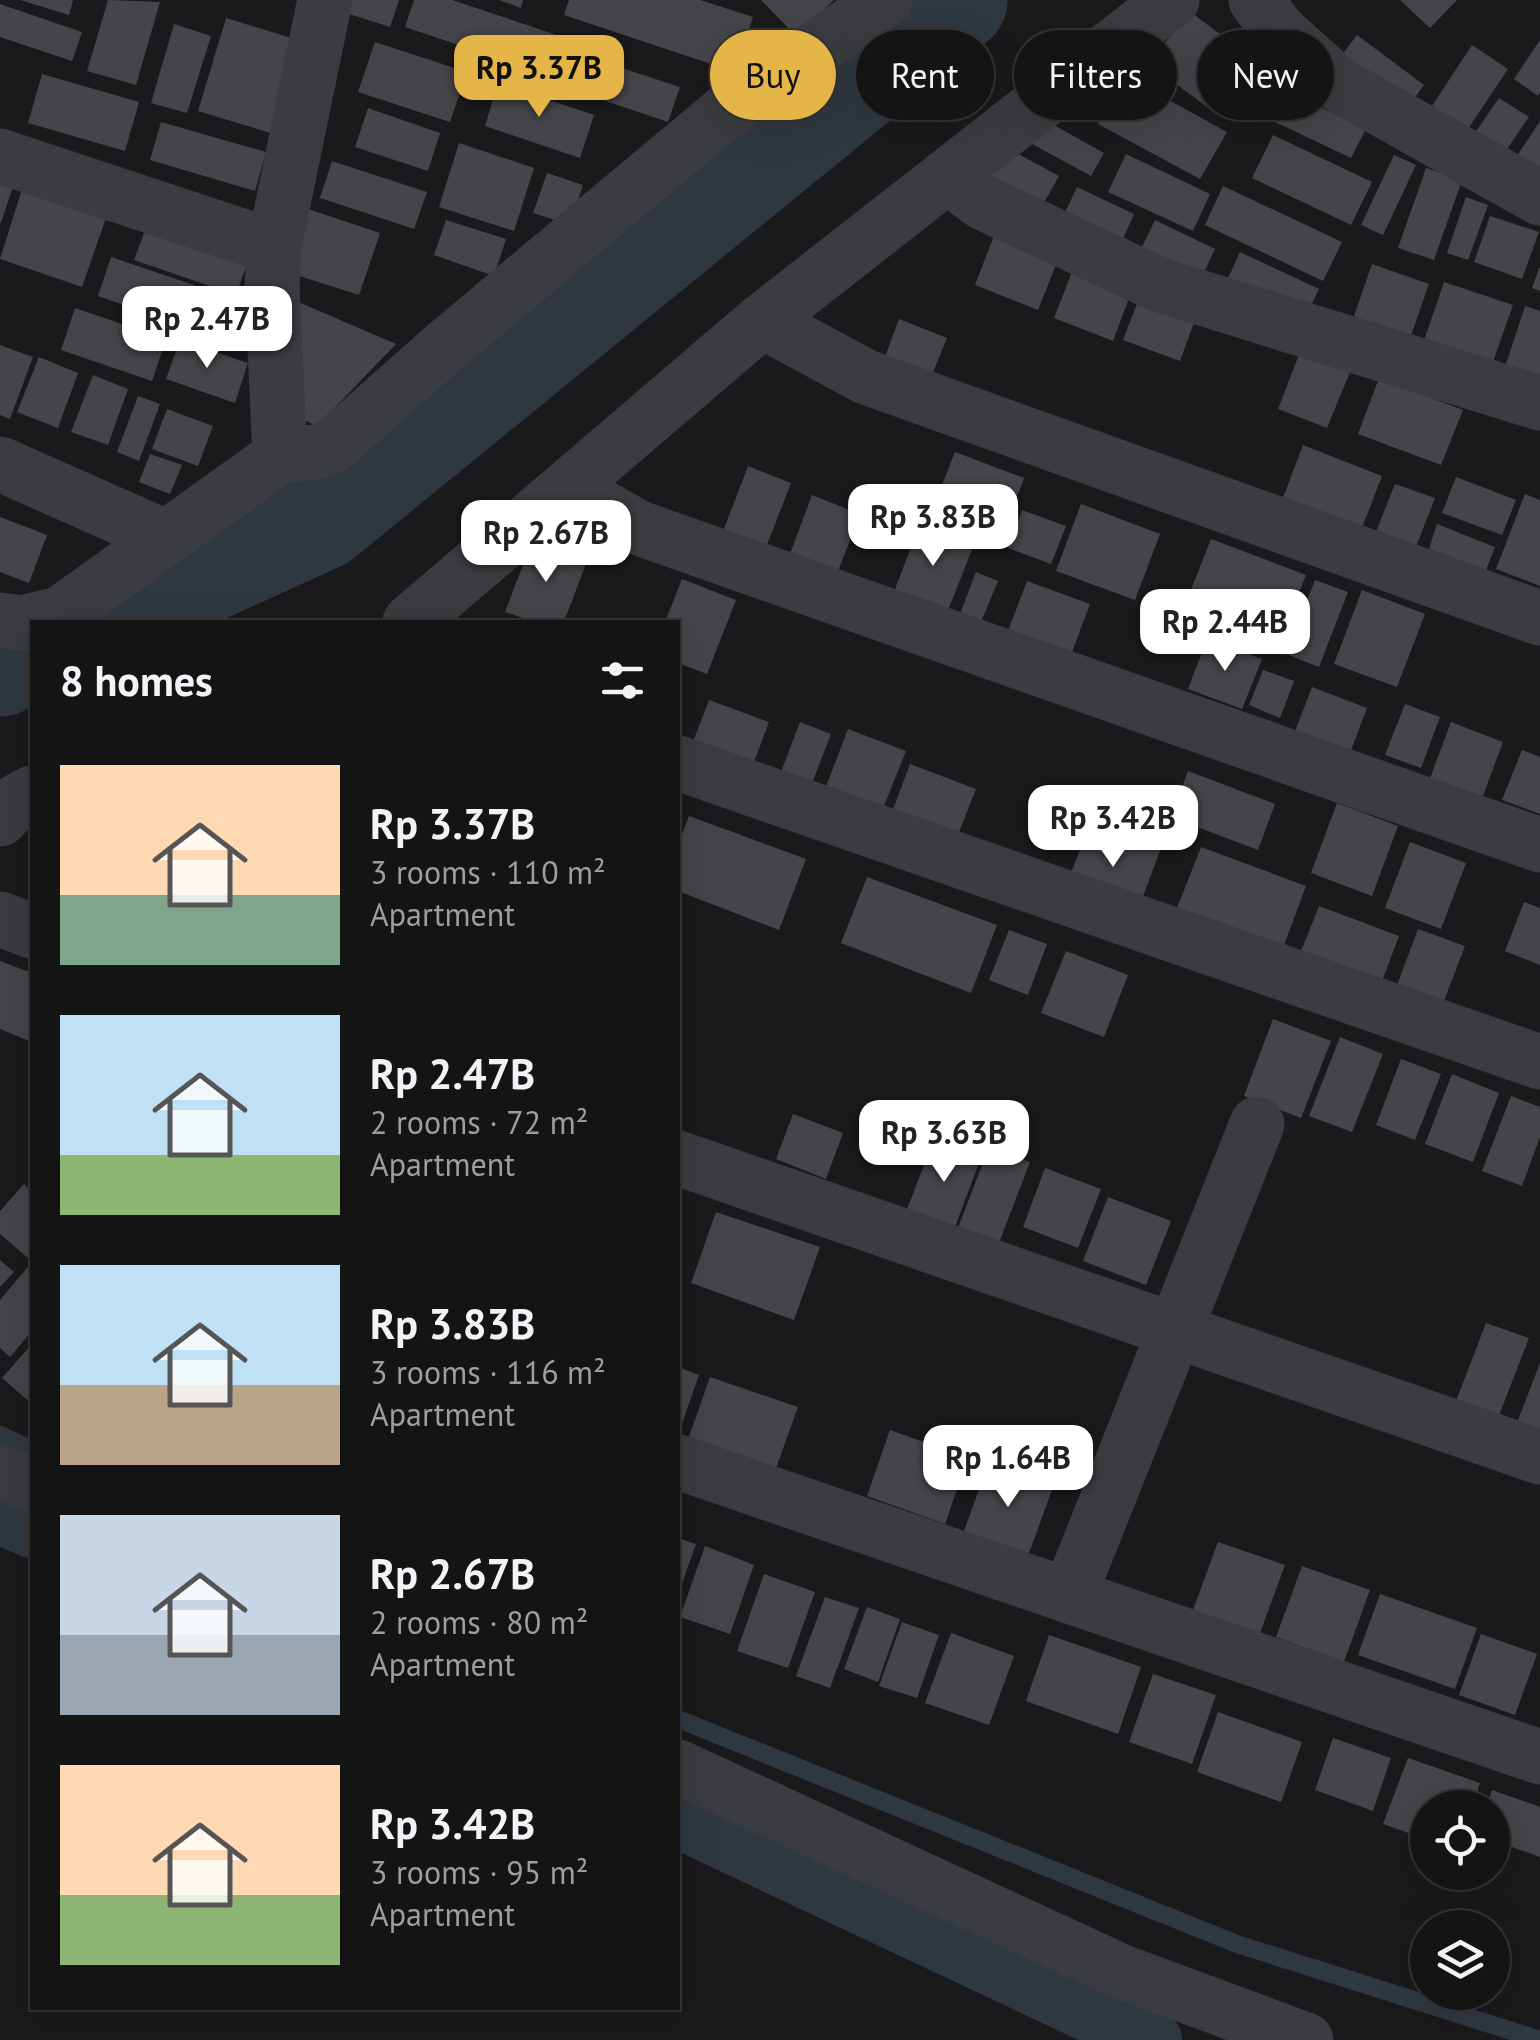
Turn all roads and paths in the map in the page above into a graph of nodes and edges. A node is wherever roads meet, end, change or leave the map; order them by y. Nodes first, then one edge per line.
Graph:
1 (326, 0) edge
2 (885, 0) edge
3 (1172, 0) edge
4 (1256, 0) edge
5 (0, 156) edge
6 (947, 176) junction
7 (1540, 198) edge
8 (274, 247) junction
9 (762, 321) junction
10 (1540, 403) edge
11 (280, 456) junction
12 (0, 464) edge
13 (568, 488) junction
14 (165, 537) junction
15 (1540, 618) edge
16 (0, 620) edge
17 (34, 620) edge
18 (412, 620) edge
19 (30, 621) edge
20 (680, 763) edge
21 (30, 795) edge
22 (0, 820) edge
23 (1540, 845) edge
24 (0, 919) edge
25 (30, 930) edge
26 (1540, 1062) edge
27 (1257, 1124) dead end
28 (680, 1159) edge
29 (1175, 1332) junction
30 (1540, 1457) edge
31 (680, 1463) edge
32 (0, 1472) edge
33 (30, 1483) edge
34 (1070, 1596) junction
35 (1540, 1756) edge
36 (680, 1768) edge
37 (1306, 2040) edge

1 - 8 street
2 - 11 street
3 - 6 street
4 - 7 street
5 - 8 street
6 - 9 street
6 - 10 street
8 - 11 street
9 - 13 street
9 - 15 street
11 - 14 street
12 - 14 street
13 - 18 street
13 - 23 street
14 - 17 street
16 - 19 street
20 - 26 street
21 - 22 street
24 - 25 street
27 - 29 street
28 - 29 street
29 - 30 street
29 - 34 street
31 - 34 street
32 - 33 street
34 - 35 street
36 - 37 street

